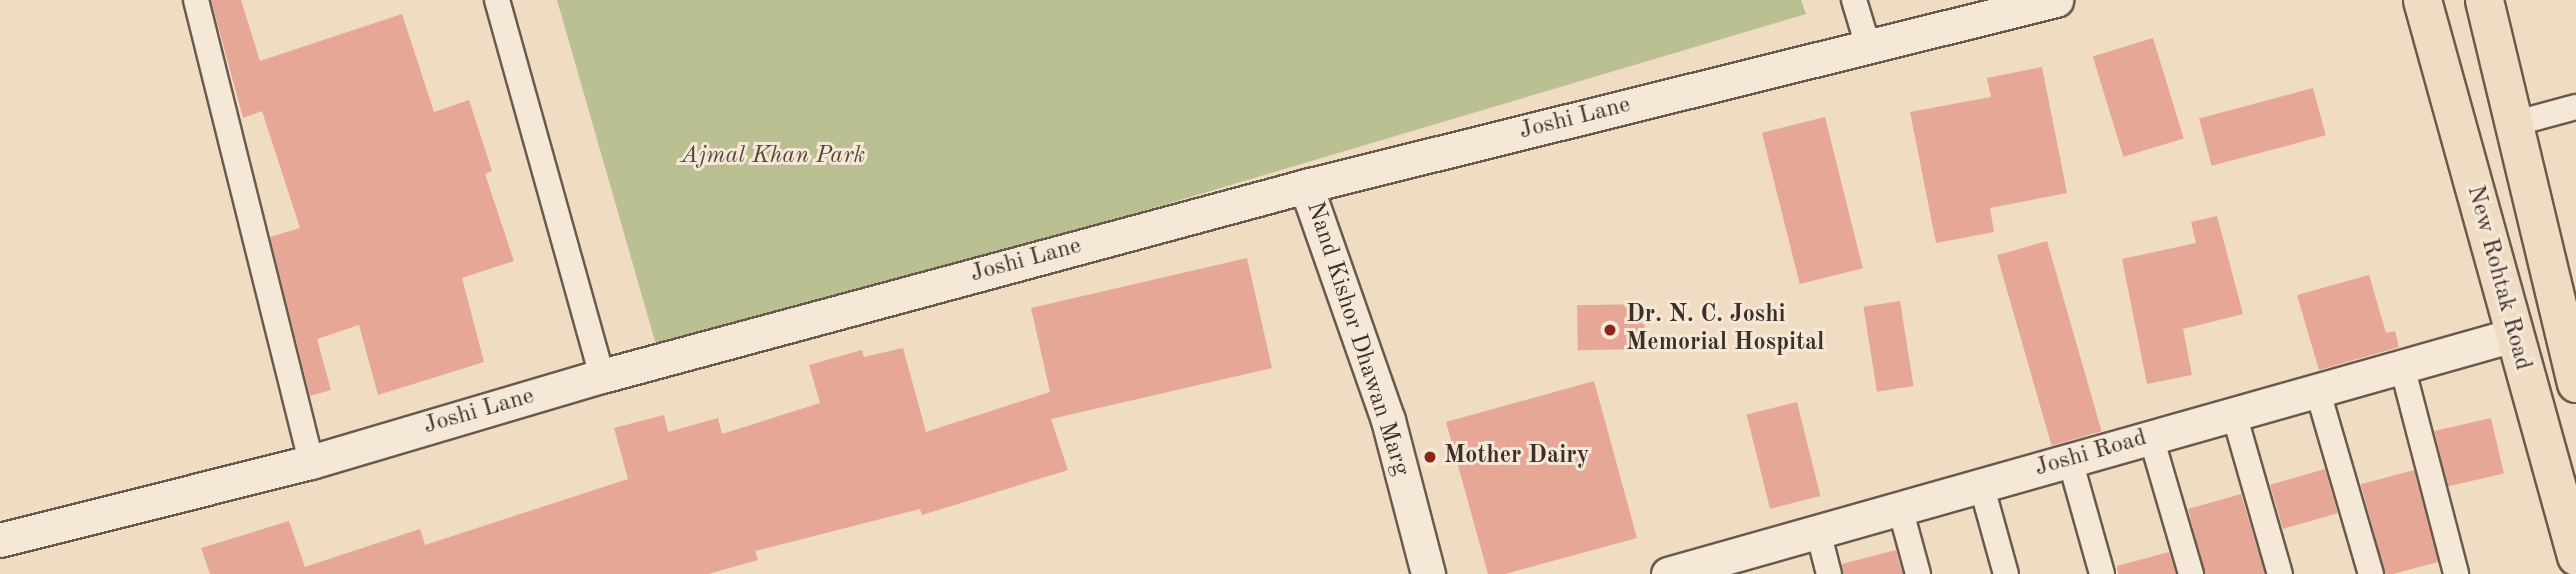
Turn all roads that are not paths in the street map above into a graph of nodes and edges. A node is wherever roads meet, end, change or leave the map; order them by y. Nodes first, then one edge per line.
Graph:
1 (196, 0) edge
2 (497, 0) edge
3 (1854, 0) edge
4 (2056, 0) edge
5 (2422, 0) edge
6 (2484, 0) edge
7 (1868, 46) junction
8 (2576, 107) edge
9 (2513, 124) junction
10 (1306, 186) junction
11 (2514, 335) junction
12 (2402, 366) junction
13 (602, 376) junction
14 (2576, 383) edge
15 (2318, 392) junction
16 (2234, 414) junction
17 (2151, 437) junction
18 (2070, 460) junction
19 (311, 462) junction
20 (1981, 484) junction
21 (1900, 508) junction
22 (1818, 531) junction
23 (0, 540) edge
24 (2576, 556) edge
25 (1734, 565) edge
26 (1428, 574) edge
27 (1668, 574) edge
28 (1829, 574) edge
29 (1918, 574) edge
30 (2006, 574) edge
31 (2102, 574) edge
32 (2191, 574) edge
33 (2280, 574) edge
34 (2371, 574) edge
35 (2455, 574) edge

1 - 19 street
2 - 13 street
3 - 7 street
4 - 7 street, Joshi Lane
5 - 11 main road, New Rohtak Road
6 - 9 main road, New Rohtak Road
7 - 10 street, Joshi Lane
8 - 9 street
9 - 14 main road, New Rohtak Road
10 - 13 street, Joshi Lane
10 - 26 street, Nand Kishor Dhawan Marg
11 - 12 street, Joshi Road
11 - 24 main road, New Rohtak Road
12 - 15 street, Joshi Road
12 - 35 street
13 - 19 street, Joshi Lane
15 - 16 street, Joshi Road
15 - 34 street
16 - 17 street, Joshi Road
16 - 33 street
17 - 18 street, Joshi Road
17 - 32 street
18 - 20 street, Joshi Road
18 - 31 street
19 - 23 street, Joshi Lane
20 - 21 street, Joshi Road
20 - 30 street
21 - 22 street, Joshi Road
21 - 29 street
22 - 25 street, Joshi Road
22 - 28 street
25 - 27 street, Joshi Road

